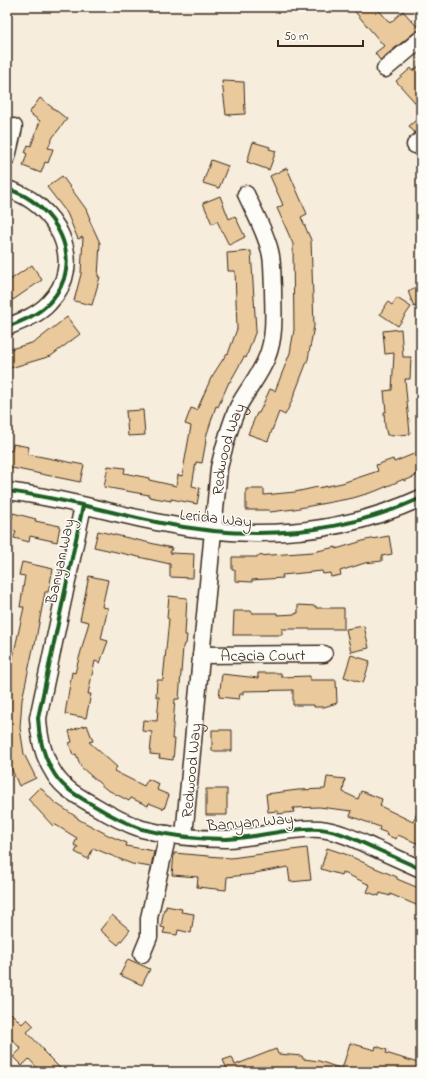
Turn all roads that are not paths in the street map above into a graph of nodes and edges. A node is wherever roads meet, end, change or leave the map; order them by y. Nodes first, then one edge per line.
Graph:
1 (421, 39) edge
2 (385, 69) dead end
3 (14, 127) dead end
4 (7, 157) edge
5 (7, 189) edge
6 (246, 194) dead end
7 (7, 327) edge
8 (7, 491) edge
9 (421, 498) edge
10 (83, 506) junction
11 (213, 531) junction
12 (324, 654) dead end
13 (201, 655) junction
14 (168, 834) junction
15 (184, 836) junction
16 (421, 869) edge
17 (142, 954) dead end

1 - 2 street
3 - 4 street
5 - 7 street
6 - 11 street, Redwood Way
8 - 10 street, Lerida Way
9 - 11 street, Lerida Way
10 - 11 street, Lerida Way
10 - 14 street, Banyan Way
11 - 13 street, Redwood Way
12 - 13 street, Acacia Court
13 - 15 street, Redwood Way
14 - 15 street, Banyan Way
14 - 17 street
15 - 16 street, Banyan Way

